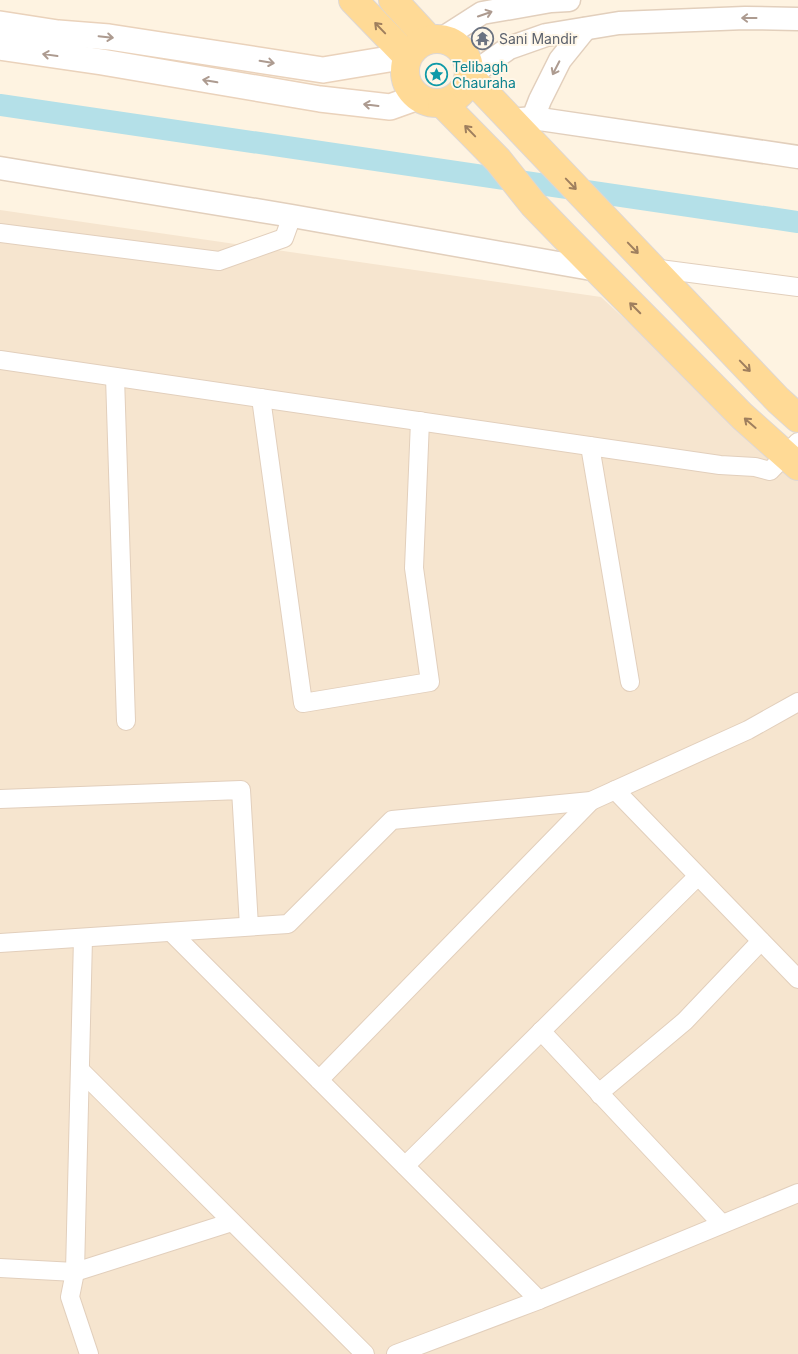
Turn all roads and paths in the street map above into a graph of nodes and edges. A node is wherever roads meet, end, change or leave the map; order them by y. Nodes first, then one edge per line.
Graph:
1 (353, 0) edge
2 (393, 0) edge
3 (569, 0) edge
4 (798, 19) edge
5 (0, 24) edge
6 (585, 29) junction
7 (436, 38) junction
8 (0, 47) edge
9 (407, 56) junction
10 (469, 76) junction
11 (430, 100) junction
12 (522, 119) junction
13 (798, 157) edge
14 (0, 168) edge
15 (292, 216) junction
16 (0, 233) edge
17 (652, 268) junction
18 (597, 270) junction
19 (798, 287) edge
20 (0, 360) edge
21 (115, 377) junction
22 (261, 398) junction
23 (798, 418) edge
24 (420, 421) junction
25 (590, 446) junction
26 (794, 454) edge
27 (630, 682) dead end
28 (798, 702) edge
29 (126, 721) dead end
30 (615, 790) junction
31 (0, 800) edge
32 (591, 801) junction
33 (698, 876) junction
34 (249, 926) junction
35 (171, 932) junction
36 (83, 938) junction
37 (761, 941) junction
38 (0, 943) edge
39 (798, 979) edge
40 (541, 1031) junction
41 (80, 1070) junction
42 (319, 1080) junction
43 (600, 1094) junction
44 (405, 1166) junction
45 (798, 1193) edge
46 (232, 1222) junction
47 (722, 1224) junction
48 (0, 1268) edge
49 (75, 1272) junction
50 (539, 1300) junction
51 (89, 1354) edge
52 (365, 1354) edge
53 (396, 1354) edge

9 -> 1 main road
2 - 7 main road
7 -> 3 street
4 -> 6 street
5 -> 9 main road
6 - 10 street
6 -> 12 street
7 - 9 main road
7 - 10 main road
11 -> 8 main road
9 - 11 main road
10 - 11 main road
10 - 12 main road
18 -> 11 main road
12 - 13 street
12 -> 17 main road
14 - 15 street
15 - 16 street
15 - 18 street
17 - 19 street
17 -> 23 main road
26 -> 18 main road
20 - 21 street
21 - 22 street
21 - 29 street
22 - 24 street
22 - 24 street
24 - 25 street
25 - 26 street
25 - 27 street
28 - 30 street
30 - 32 street
30 - 33 street
31 - 34 street
32 - 34 street
32 - 42 street
33 - 37 street
33 - 40 street
34 - 35 street
35 - 36 street
35 - 42 street
36 - 38 street
36 - 41 street
37 - 39 street
37 - 43 street
40 - 43 street
40 - 44 street
41 - 46 street
41 - 49 street
42 - 44 street
43 - 47 street
44 - 50 street
45 - 47 street
46 - 49 street
46 - 52 street
47 - 50 street
48 - 49 street
49 - 51 street
50 - 53 street

